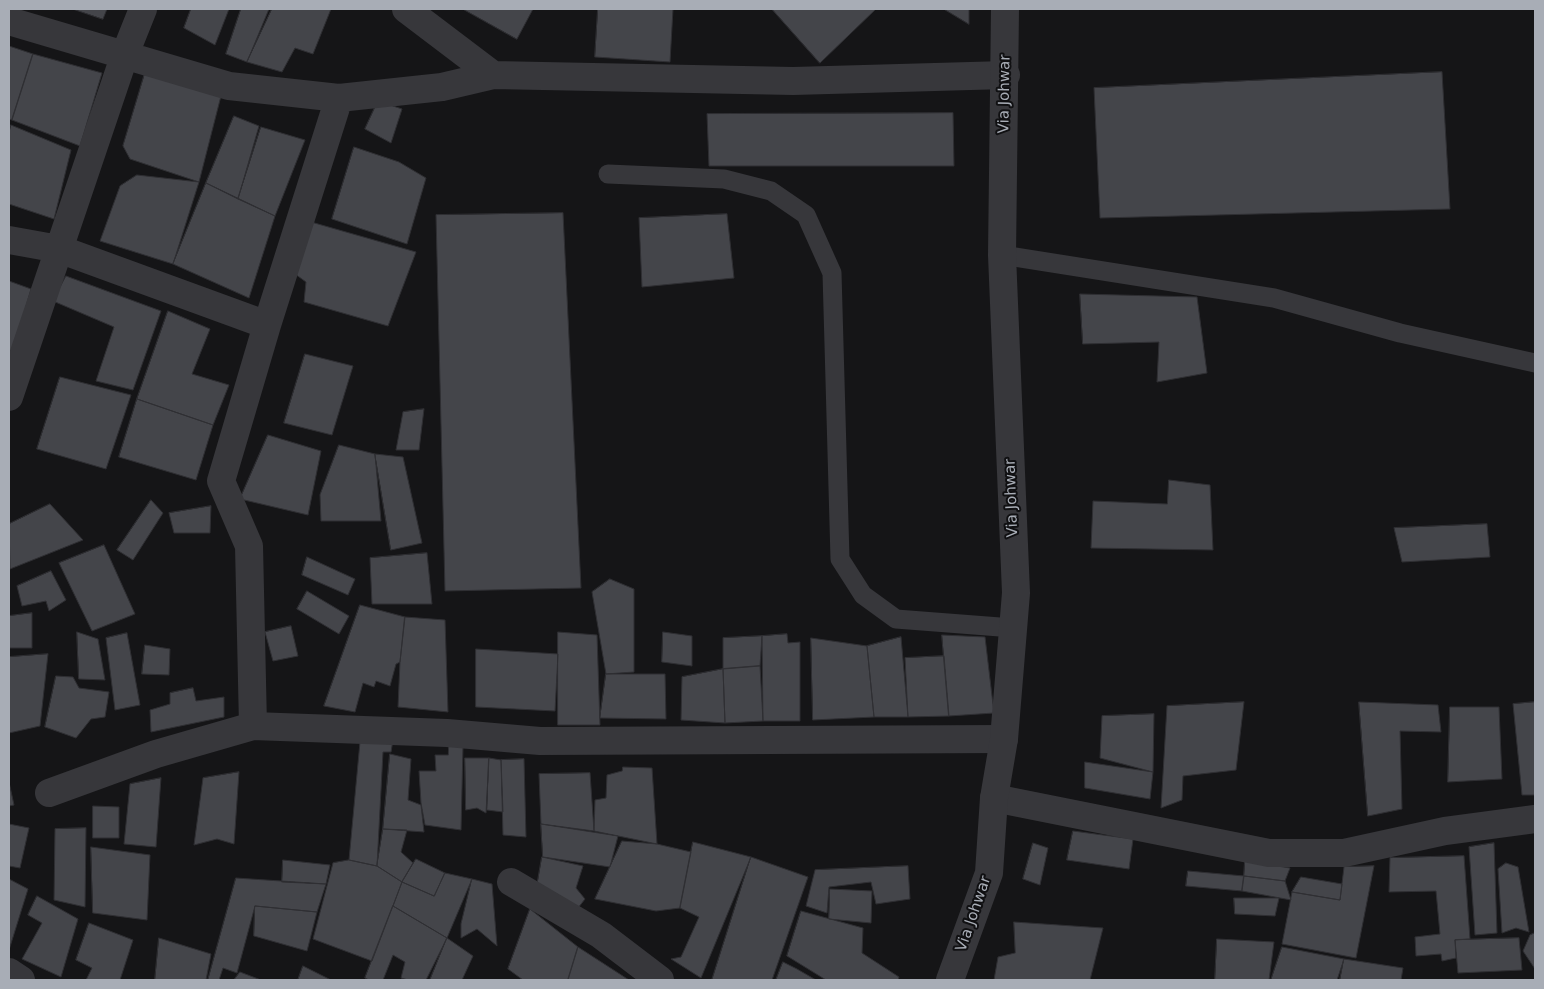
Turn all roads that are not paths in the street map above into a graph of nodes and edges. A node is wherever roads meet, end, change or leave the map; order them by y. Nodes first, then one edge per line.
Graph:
1 (143, 9) edge
2 (406, 9) edge
3 (1005, 9) edge
4 (9, 20) edge
5 (125, 54) junction
6 (493, 75) junction
7 (1006, 76) junction
8 (339, 98) junction
9 (608, 174) dead end
10 (9, 240) edge
11 (60, 249) junction
12 (1002, 255) junction
13 (267, 325) junction
14 (1535, 363) edge
15 (9, 397) edge
16 (1013, 628) junction
17 (253, 726) junction
18 (1004, 739) junction
19 (49, 793) dead end
20 (994, 798) junction
21 (1535, 819) edge
22 (511, 882) dead end
23 (9, 972) edge
24 (21, 980) edge
25 (660, 980) edge
26 (950, 980) edge

1 - 5 street
2 - 6 street
3 - 7 street, Via Johwar
4 - 5 street
5 - 8 street
5 - 11 street
6 - 7 street
6 - 8 street
7 - 12 street, Via Johwar
8 - 13 street
9 - 16 lane
10 - 11 street
11 - 13 street
11 - 15 street
12 - 14 lane
12 - 16 street, Via Johwar
13 - 17 street
16 - 18 street, Via Johwar
17 - 18 street
17 - 19 street
18 - 20 street, Via Johwar
20 - 21 street
20 - 26 street, Via Johwar
22 - 25 street
23 - 24 street

